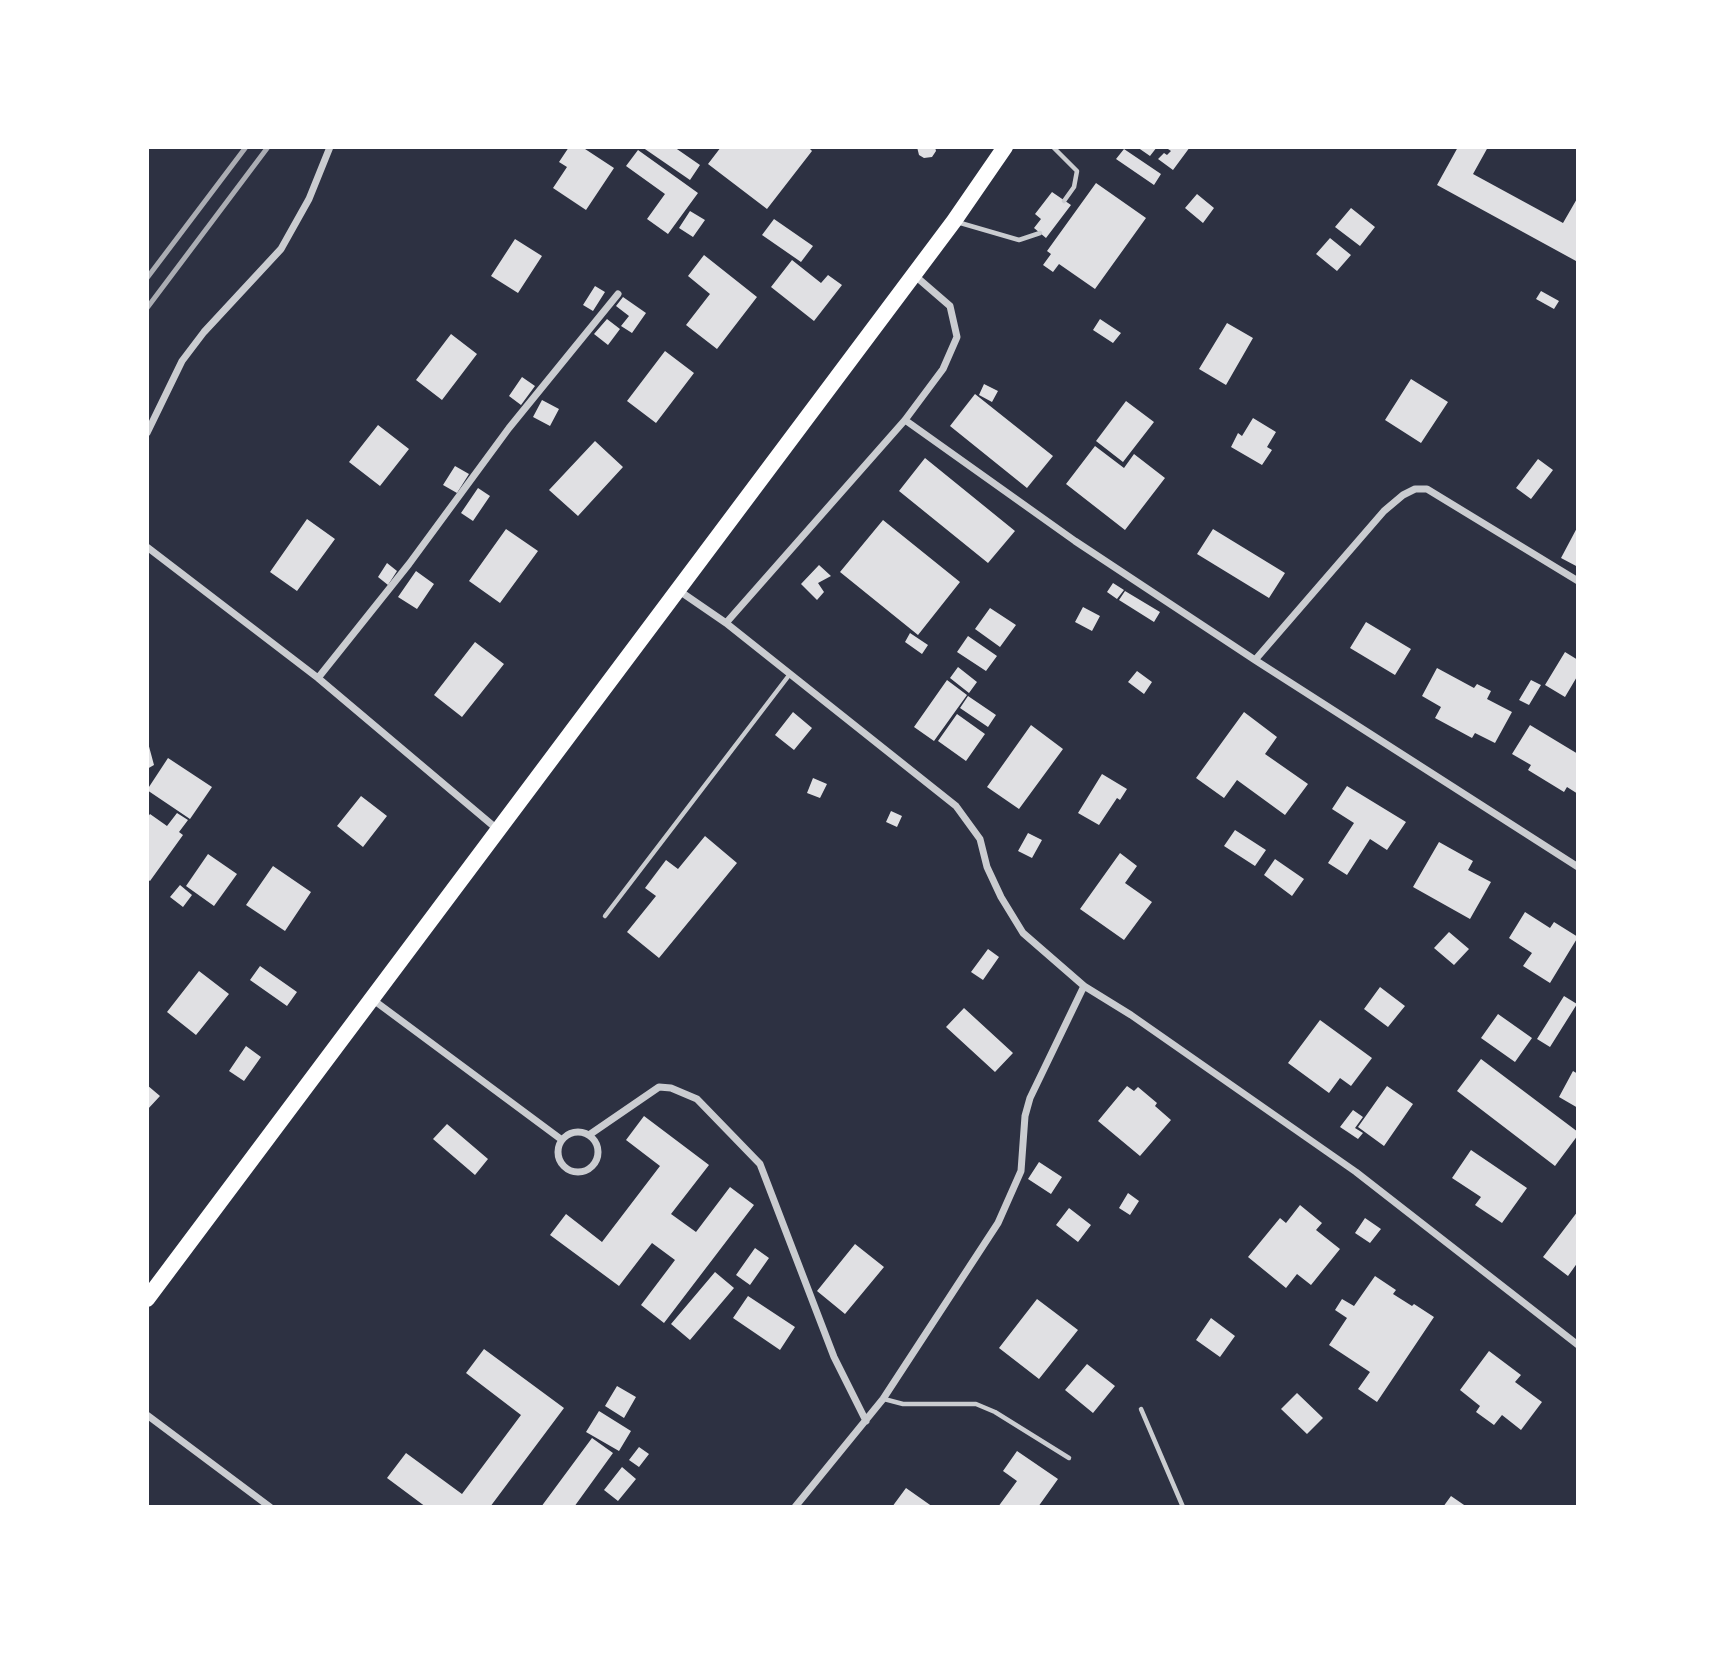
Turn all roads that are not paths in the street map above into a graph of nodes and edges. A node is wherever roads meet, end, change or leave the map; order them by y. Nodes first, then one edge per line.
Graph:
1 (330, 147) edge
2 (1005, 147) edge
3 (1053, 147) edge
4 (1064, 201) dead end
5 (954, 221) junction
6 (1040, 233) dead end
7 (913, 274) junction
8 (618, 294) dead end
9 (905, 420) junction
10 (147, 433) edge
11 (147, 547) edge
12 (1578, 581) edge
13 (677, 589) junction
14 (726, 623) junction
15 (1255, 660) junction
16 (790, 674) junction
17 (318, 678) junction
18 (498, 830) junction
19 (1578, 867) edge
20 (605, 916) dead end
21 (1084, 986) junction
22 (372, 998) junction
23 (589, 1135) junction
24 (562, 1140) junction
25 (147, 1299) edge
26 (1578, 1345) edge
27 (883, 1399) junction
28 (1141, 1409) dead end
29 (147, 1415) edge
30 (866, 1421) junction
31 (1069, 1458) dead end
32 (270, 1507) edge
33 (795, 1507) edge
34 (1183, 1507) edge

1 - 10 street
2 - 5 highway
3 - 4 lane
5 - 6 lane
5 - 7 highway
7 - 9 street
7 - 13 highway
8 - 17 street
9 - 14 street
9 - 15 street
11 - 17 street
12 - 15 street
13 - 14 street
13 - 18 highway
14 - 16 street
15 - 19 street
16 - 20 lane
16 - 21 street
17 - 18 street
18 - 22 highway
21 - 26 street
21 - 27 street
22 - 24 street
22 - 25 highway
23 - 24 street
23 - 24 street
23 - 30 street
27 - 30 street
27 - 31 lane
28 - 34 lane
29 - 32 street
30 - 33 street

